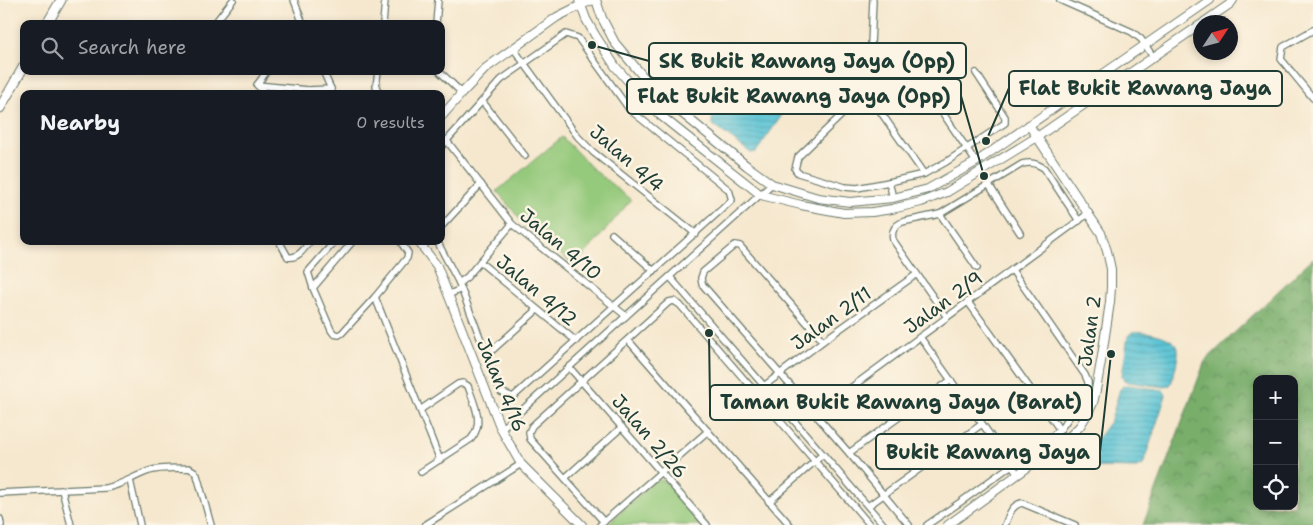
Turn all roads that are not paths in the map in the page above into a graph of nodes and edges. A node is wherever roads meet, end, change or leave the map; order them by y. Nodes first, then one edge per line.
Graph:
1 (60, 0) edge
2 (233, 0) edge
3 (294, 0) edge
4 (385, 0) edge
5 (438, 0) edge
6 (594, 0) edge
7 (873, 0) edge
8 (1060, 0) edge
9 (1210, 0) edge
10 (1233, 0) edge
11 (580, 2) edge
12 (1197, 10) junction
13 (1213, 15) edge
14 (1215, 15) edge
15 (49, 20) edge
16 (217, 20) edge
17 (301, 20) edge
18 (383, 20) edge
19 (436, 20) edge
20 (1193, 30) edge
21 (1313, 30) edge
22 (871, 45) dead end
23 (1145, 45) junction
24 (513, 48) junction
25 (1154, 58) junction
26 (524, 63) junction
27 (20, 73) edge
28 (976, 73) dead end
29 (264, 75) edge
30 (325, 75) edge
31 (378, 75) edge
32 (442, 75) edge
33 (257, 85) junction
34 (262, 90) edge
35 (291, 90) edge
36 (330, 90) edge
37 (378, 90) edge
38 (462, 93) junction
39 (868, 94) junction
40 (1313, 98) edge
41 (482, 101) junction
42 (0, 108) edge
43 (445, 112) edge
44 (1029, 124) junction
45 (1037, 137) junction
46 (447, 141) joint
47 (967, 148) junction
48 (525, 156) dead end
49 (976, 162) junction
50 (924, 174) junction
51 (889, 182) junction
52 (481, 184) junction
53 (772, 184) junction
54 (989, 185) junction
55 (761, 195) junction
56 (893, 198) junction
57 (1089, 213) junction
58 (940, 214) junction
59 (1079, 221) junction
60 (445, 224) edge
61 (512, 224) junction
62 (1020, 233) dead end
63 (612, 234) dead end
64 (696, 234) junction
65 (281, 245) edge
66 (307, 245) edge
67 (332, 245) edge
68 (350, 245) edge
69 (403, 245) edge
70 (421, 245) edge
71 (440, 245) edge
72 (480, 262) junction
73 (977, 268) dead end
74 (1012, 270) junction
75 (654, 271) junction
76 (916, 274) junction
77 (670, 277) junction
78 (460, 286) junction
79 (313, 288) junction
80 (448, 295) junction
81 (375, 297) junction
82 (968, 302) junction
83 (614, 307) junction
84 (537, 310) junction
85 (626, 316) junction
86 (947, 317) junction
87 (920, 337) junction
88 (628, 340) junction
89 (576, 341) junction
90 (823, 341) junction
91 (486, 355) junction
92 (569, 367) junction
93 (780, 374) junction
94 (951, 380) junction
95 (582, 382) junction
96 (764, 386) junction
97 (420, 410) junction
98 (815, 414) junction
99 (982, 424) junction
100 (622, 427) junction
101 (500, 429) junction
102 (1060, 430) junction
103 (708, 431) junction
104 (849, 453) junction
105 (823, 454) junction
106 (440, 460) junction
107 (815, 461) junction
108 (521, 464) junction
109 (1012, 465) junction
110 (421, 472) dead end
111 (661, 472) junction
112 (1018, 474) junction
113 (565, 478) junction
114 (130, 480) junction
115 (62, 490) junction
116 (0, 493) edge
117 (883, 494) junction
118 (770, 502) junction
119 (868, 506) junction
120 (0, 518) edge
121 (602, 523) edge
122 (1, 525) edge
123 (71, 525) edge
124 (140, 525) edge
125 (211, 525) edge
126 (424, 525) edge
127 (582, 525) edge
128 (707, 525) edge
129 (790, 525) edge
130 (870, 525) edge
131 (884, 525) edge
132 (909, 525) edge
133 (927, 525) edge
134 (948, 525) edge
135 (1005, 525) edge
136 (1075, 525) edge

1 - 15 main road
2 - 16 street
3 - 17 street
4 - 18 street
5 - 19 street
6 - 11 street
6 - 53 street
7 - 22 street
8 - 23 street
9 - 12 street
10 - 14 street
11 - 24 street
11 - 55 street
12 - 13 street
12 - 23 street
20 - 25 street
21 - 40 street
23 - 25 street
23 - 44 street
24 - 26 street, Jalan 4/4
24 - 38 street
25 - 45 street
26 - 41 street
26 - 64 street, Jalan 4/4
26 - 64 street
27 - 42 main road
28 - 47 street
29 - 33 street
30 - 36 street
31 - 37 street
32 - 38 street
33 - 34 street
33 - 35 street
38 - 43 street
39 - 47 street
39 - 50 street
39 - 51 street
41 - 46 street
41 - 48 street
44 - 45 street, Jalan 2
44 - 49 street
45 - 55 street
45 - 57 street, Jalan 2
46 - 52 street, Jalan 4/10
47 - 49 street
47 - 50 street
49 - 56 street
50 - 51 street
51 - 56 street
52 - 60 street
52 - 61 street, Jalan 4/10
53 - 55 street
53 - 56 street
54 - 58 street
54 - 59 street
54 - 62 street
55 - 77 street
57 - 59 street, Jalan 2/9
57 - 112 street, Jalan 2
58 - 73 street
58 - 76 street
59 - 74 street, Jalan 2/9
61 - 72 street
61 - 83 street, Jalan 4/10
63 - 75 street
64 - 75 street
65 - 66 street
67 - 79 street
68 - 79 street
69 - 81 street
70 - 80 street, Jalan 4/16
71 - 78 street
72 - 78 street
72 - 84 street, Jalan 4/12
74 - 82 street, Jalan 2/9
74 - 102 street
75 - 83 street
76 - 86 street
76 - 90 street, Jalan 2/11
77 - 85 street
77 - 96 street
78 - 80 street
78 - 91 street
79 - 81 street
80 - 101 street, Jalan 4/16
81 - 97 street
82 - 86 street, Jalan 2/9
82 - 102 street
83 - 85 street, Jalan 4/10
83 - 89 street
84 - 89 street, Jalan 4/12
84 - 91 street
85 - 92 street
86 - 87 street, Jalan 2/9
87 - 94 street
87 - 98 street, Jalan 2/9
88 - 95 street
88 - 103 street
88 - 107 street
89 - 91 street
90 - 93 street, Jalan 2/11
90 - 93 street
92 - 95 street, Jalan 2/26
92 - 101 street
93 - 96 street, Jalan 2/11
93 - 98 street
94 - 99 street
94 - 104 street
95 - 100 street, Jalan 2/26
95 - 113 street
96 - 105 street
97 - 106 street
97 - 106 street
98 - 104 street
99 - 109 street
99 - 117 street
100 - 111 street, Jalan 2/26
100 - 113 street
101 - 108 street, Jalan 4/16
102 - 109 street
103 - 111 street
103 - 118 street
104 - 117 street
105 - 107 street
105 - 119 street
106 - 110 street
107 - 118 street
107 - 130 street
108 - 126 street
108 - 127 street, Jalan 4/16
109 - 112 street
109 - 133 street
111 - 121 street
111 - 128 street, Jalan 2/26
112 - 134 street, Jalan 2
113 - 121 street
114 - 115 street
114 - 124 street
114 - 125 street
115 - 116 street
115 - 123 street
117 - 119 street
117 - 132 street
118 - 129 street
119 - 131 street
120 - 122 street
135 - 136 street

